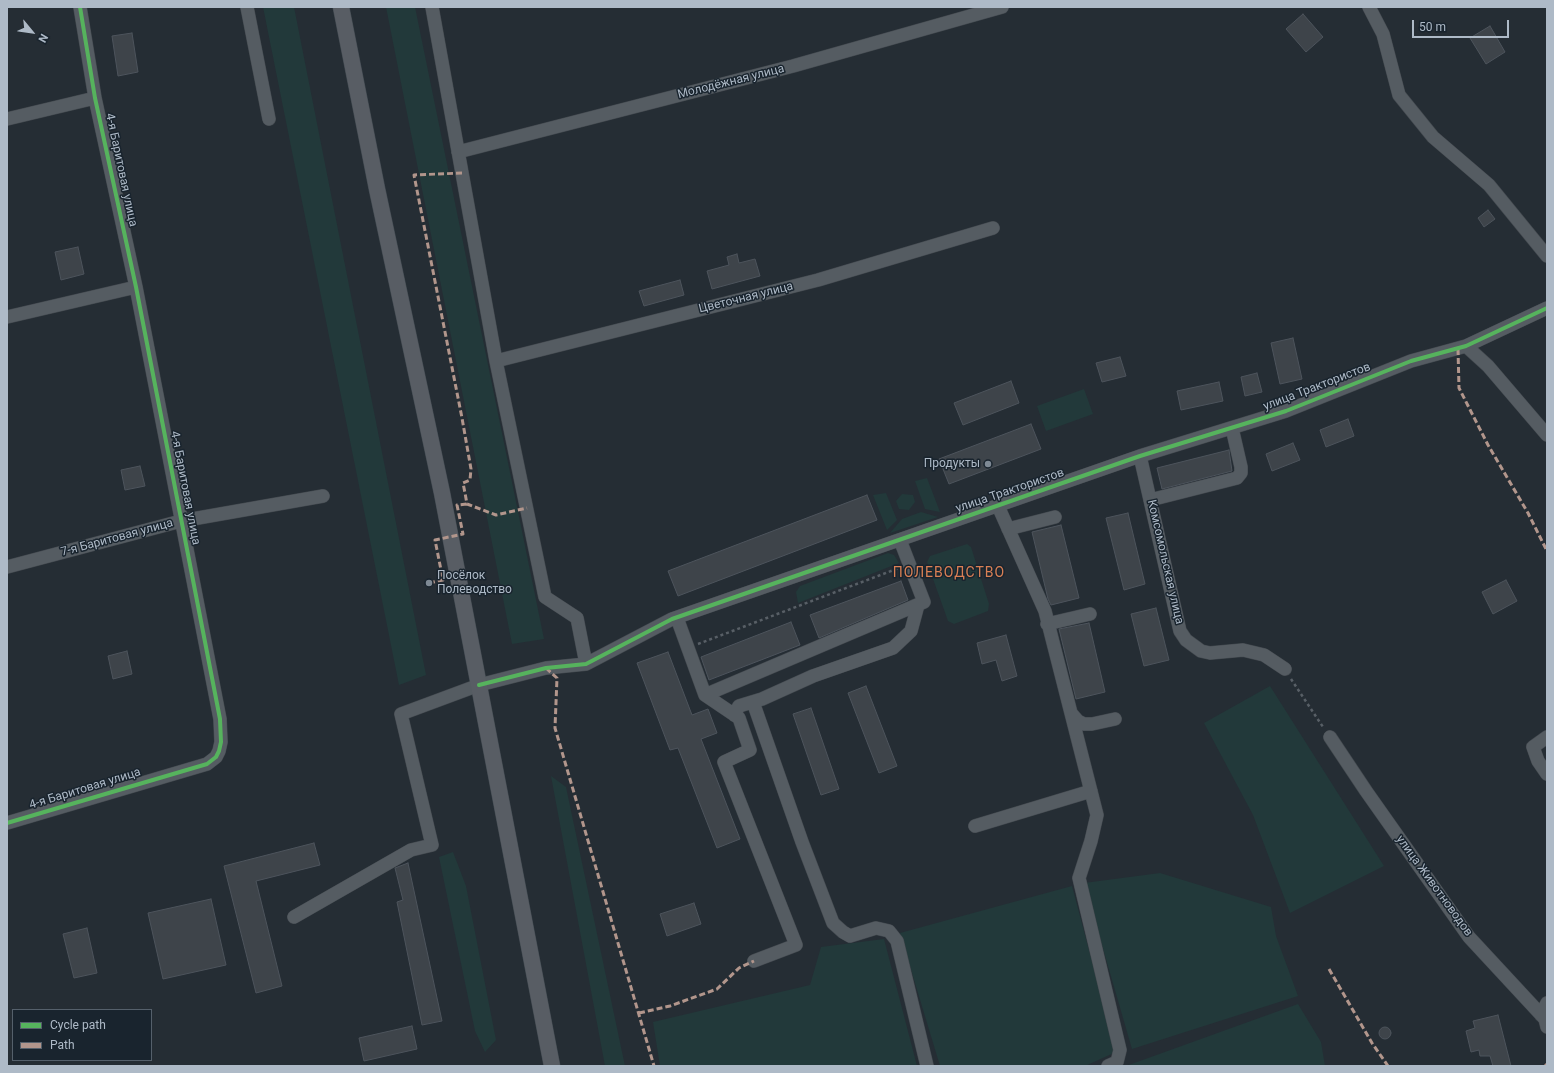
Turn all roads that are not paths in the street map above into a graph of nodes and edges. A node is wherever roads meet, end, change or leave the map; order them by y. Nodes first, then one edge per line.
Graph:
1 (80, 7) edge
2 (247, 7) edge
3 (341, 7) edge
4 (432, 7) edge
5 (1002, 7) edge
6 (1369, 7) edge
7 (94, 98) junction
8 (7, 119) edge
9 (269, 119) dead end
10 (458, 152) junction
11 (993, 228) dead end
12 (1547, 256) edge
13 (136, 287) junction
14 (1547, 308) edge
15 (7, 317) edge
16 (1466, 346) junction
17 (496, 360) junction
18 (1232, 428) junction
19 (1547, 435) edge
20 (1140, 456) junction
21 (323, 496) dead end
22 (1150, 500) junction
23 (998, 506) junction
24 (1055, 517) dead end
25 (182, 521) junction
26 (1008, 529) junction
27 (900, 540) junction
28 (7, 567) edge
29 (918, 605) junction
30 (1090, 614) dead end
31 (677, 618) junction
32 (1047, 624) junction
33 (586, 664) junction
34 (1285, 669) road end
35 (479, 685) junction
36 (705, 695) junction
37 (753, 702) junction
38 (1071, 713) junction
39 (734, 715) junction
40 (1115, 719) dead end
41 (1330, 737) road end
42 (1547, 737) edge
43 (1547, 774) edge
44 (1091, 791) junction
45 (7, 823) edge
46 (975, 826) dead end
47 (294, 917) dead end
48 (754, 961) dead end
49 (1544, 1009) edge
50 (1547, 1027) edge
51 (552, 1066) edge
52 (927, 1066) edge
53 (1108, 1066) edge

1 - 7 street, 4-я Баритовая улица
2 - 9 street
3 - 35 main road
4 - 10 street
5 - 10 street, Молодёжная улица
6 - 12 street
7 - 8 street
7 - 13 street, 4-я Баритовая улица
10 - 17 street
11 - 17 street, Цветочная улица
13 - 15 street
13 - 25 street, 4-я Баритовая улица
14 - 16 street, улица Трактористов
16 - 18 street, улица Трактористов
16 - 19 street
17 - 33 street
18 - 20 street, улица Трактористов
18 - 22 street
20 - 22 street, Комсомольская улица
20 - 23 street, улица Трактористов
21 - 25 street, 7-я Баритовая улица
22 - 34 street, Комсомольская улица
23 - 26 street
23 - 27 street, улица Трактористов
24 - 26 street
25 - 28 street, 7-я Баритовая улица
25 - 45 street, 4-я Баритовая улица
26 - 32 street
27 - 29 street
27 - 31 street, улица Трактористов
29 - 36 street
29 - 37 street
30 - 32 street
31 - 33 street, улица Трактористов
31 - 36 street
32 - 38 street
33 - 35 street, улица Трактористов
35 - 47 street, улица Трактористов
35 - 51 main road
36 - 39 street
37 - 39 street
37 - 52 street
38 - 40 street
38 - 44 street
39 - 48 street
41 - 49 street, улица Животноводов
42 - 43 street
44 - 46 street
44 - 53 street
49 - 50 street, улица Животноводов

